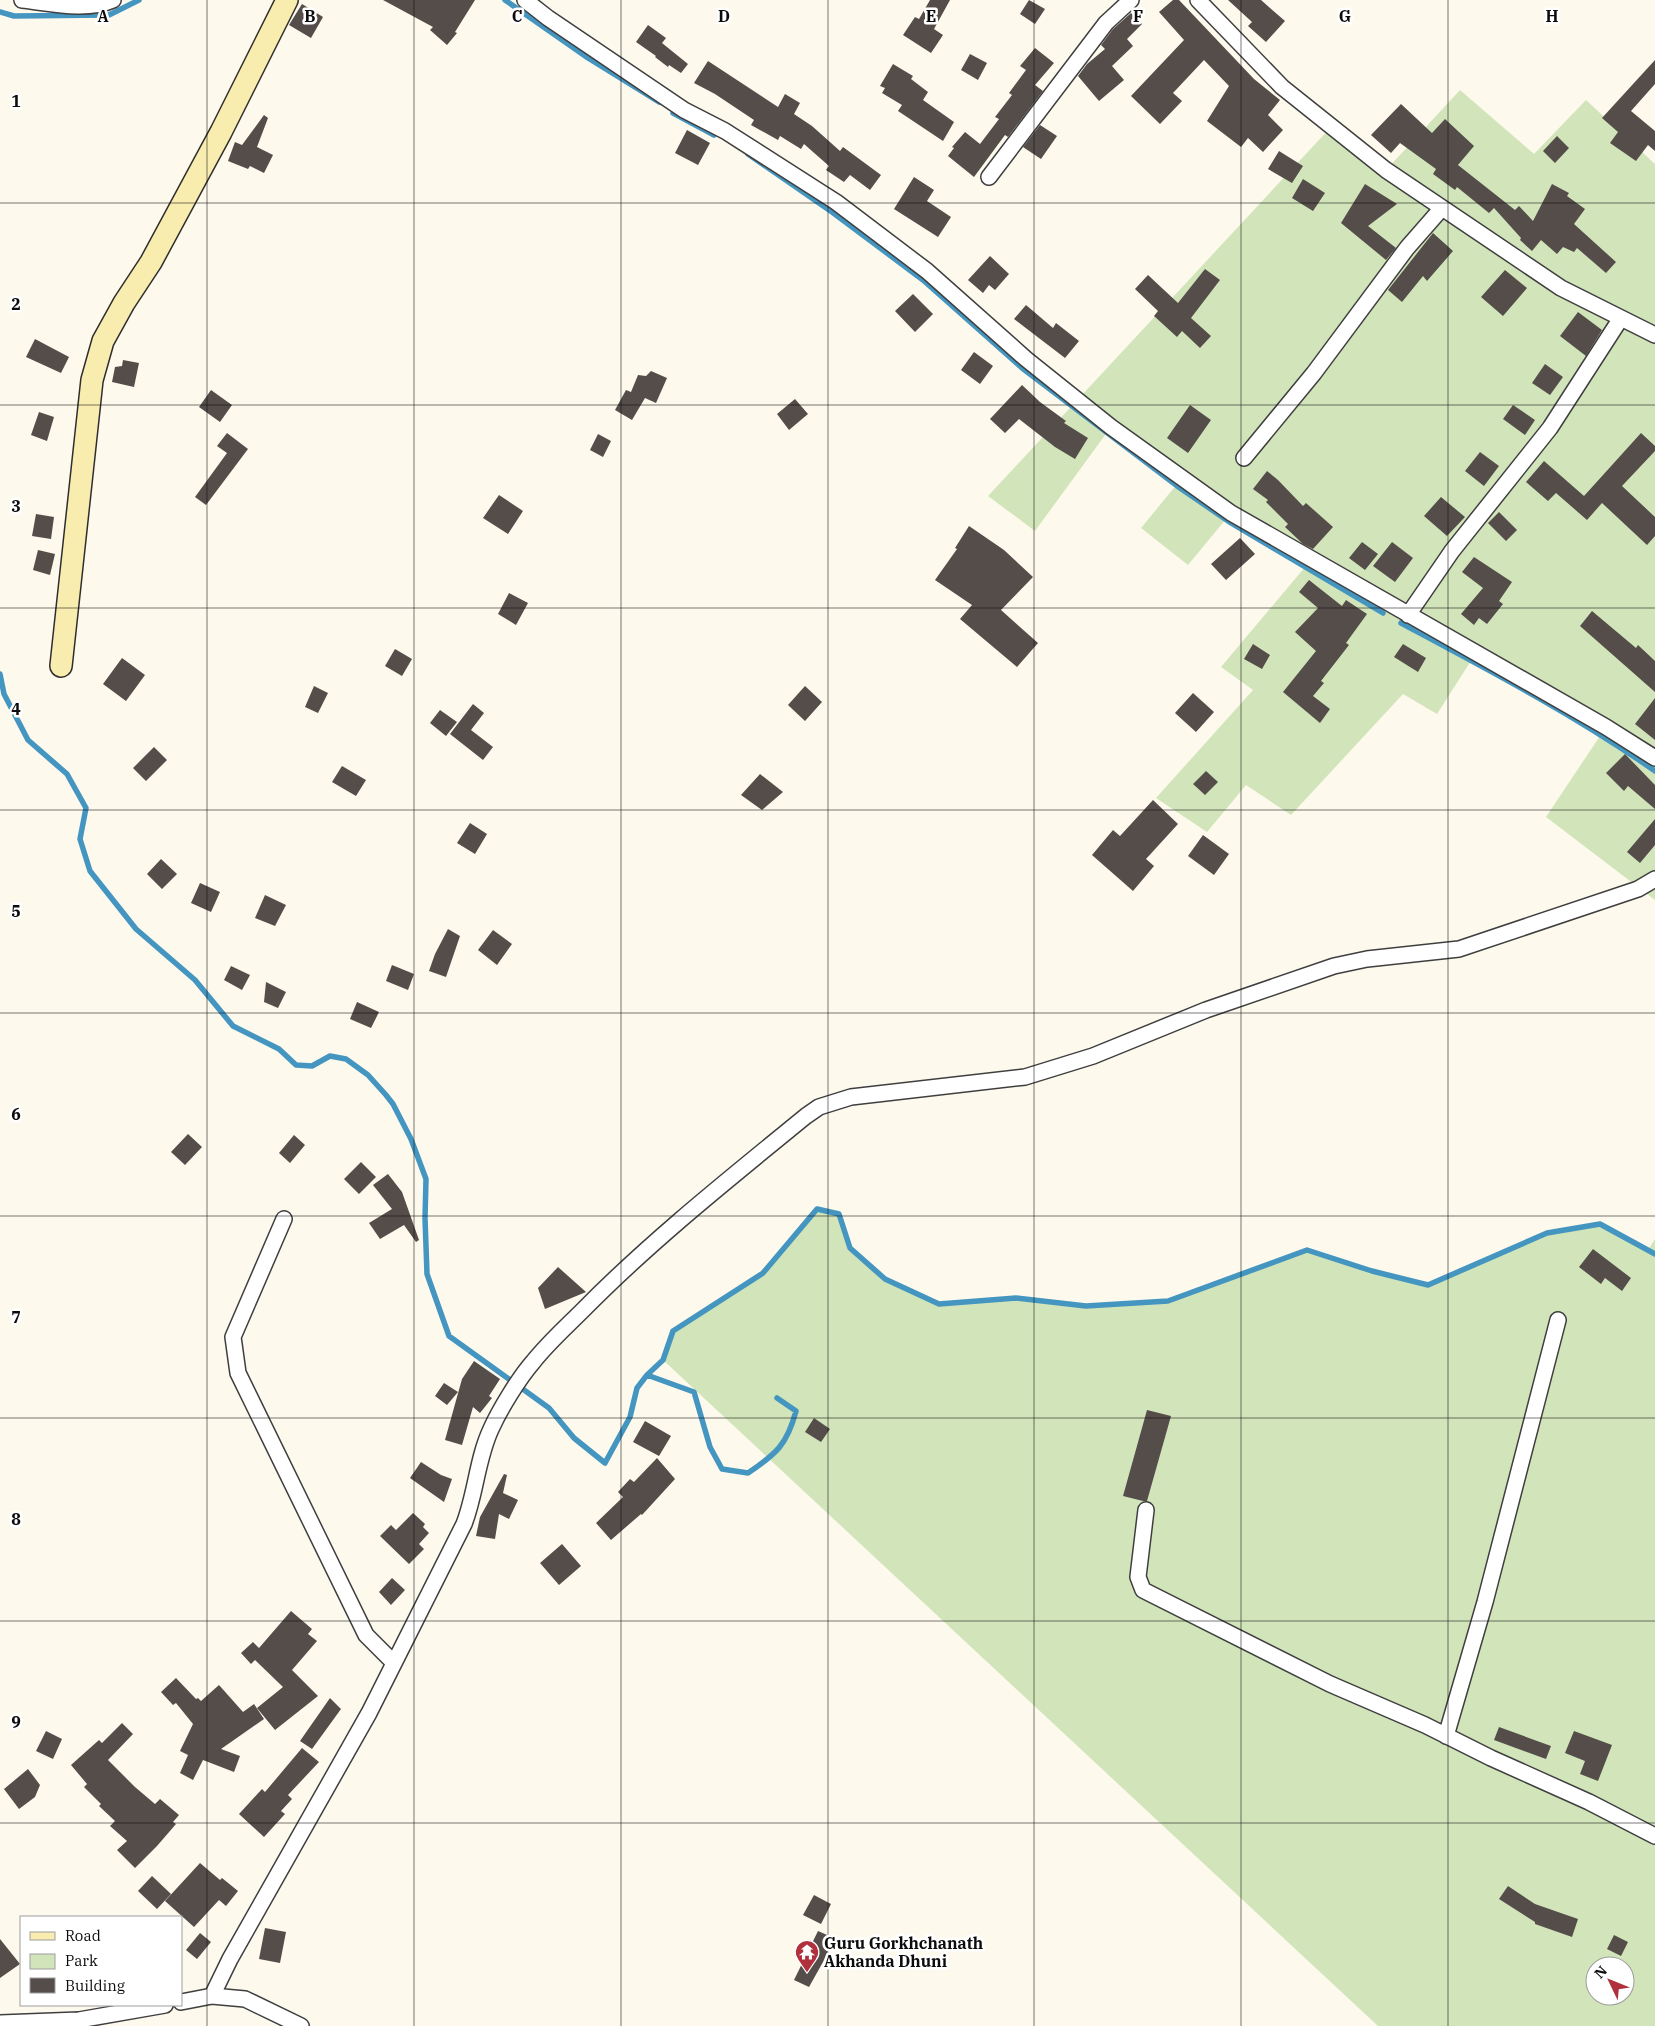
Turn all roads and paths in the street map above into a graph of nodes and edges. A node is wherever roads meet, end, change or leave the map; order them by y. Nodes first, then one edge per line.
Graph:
1 (22, 0) edge
2 (113, 0) edge
3 (286, 0) edge
4 (525, 0) edge
5 (1131, 0) edge
6 (1198, 0) edge
7 (989, 177) dead end
8 (1442, 208) junction
9 (1621, 318) junction
10 (1655, 335) edge
11 (1244, 458) dead end
12 (1408, 615) junction
13 (61, 666) dead end
14 (1655, 758) edge
15 (1655, 878) edge
16 (284, 1219) dead end
17 (1558, 1320) dead end
18 (1146, 1510) dead end
19 (394, 1663) junction
20 (1446, 1736) junction
21 (1655, 1836) edge
22 (212, 1996) junction
23 (182, 2002) edge
24 (159, 2006) edge
25 (0, 2023) edge
26 (301, 2026) edge

1 - 2 street
3 - 13 street
4 - 12 street
5 - 7 street
6 - 8 street
8 - 9 street
8 - 11 street
9 - 10 street
9 - 12 street
12 - 14 street
15 - 19 street
16 - 19 street
17 - 20 street
18 - 20 street
19 - 22 street
20 - 21 street
22 - 23 street
22 - 26 street
24 - 25 street

